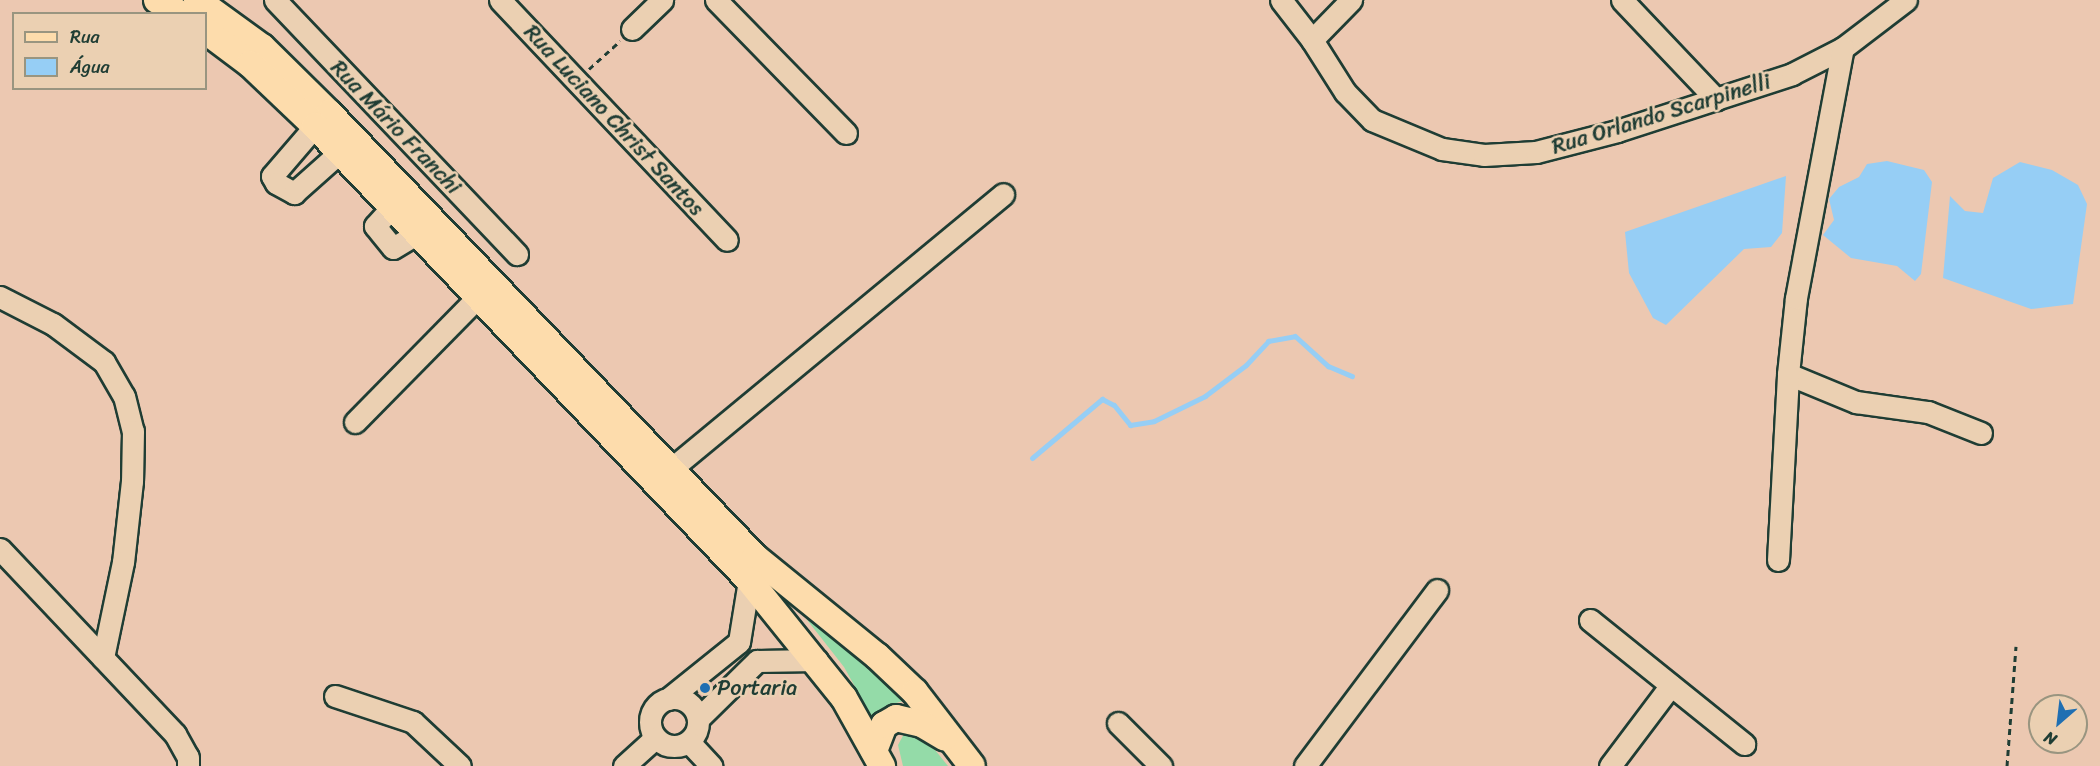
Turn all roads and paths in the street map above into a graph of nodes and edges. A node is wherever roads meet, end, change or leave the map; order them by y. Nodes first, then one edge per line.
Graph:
1 (157, 0) edge
2 (197, 0) edge
3 (275, 0) edge
4 (500, 0) edge
5 (662, 0) edge
6 (716, 0) edge
7 (1281, 0) edge
8 (1351, 0) edge
9 (1622, 0) edge
10 (1906, 0) edge
11 (177, 12) edge
12 (632, 29) joint
13 (207, 32) edge
14 (1312, 40) junction
15 (1842, 48) junction
16 (576, 81) junction
17 (1716, 99) junction
18 (315, 126) junction
19 (846, 133) dead end
20 (340, 152) junction
21 (1003, 194) dead end
22 (728, 240) dead end
23 (517, 254) dead end
24 (479, 296) junction
25 (0, 297) edge
26 (1788, 374) junction
27 (355, 422) dead end
28 (1981, 433) dead end
29 (671, 469) junction
30 (0, 549) edge
31 (1778, 560) dead end
32 (749, 580) junction
33 (1437, 590) dead end
34 (1590, 620) dead end
35 (739, 642) junction
36 (2016, 646) dead end
37 (103, 658) junction
38 (817, 660) junction
39 (757, 661) junction
40 (1671, 685) junction
41 (335, 696) dead end
42 (668, 699) junction
43 (698, 719) junction
44 (1118, 723) dead end
45 (655, 738) junction
46 (689, 741) junction
47 (952, 742) junction
48 (1744, 744) dead end
49 (878, 759) edge
50 (188, 766) edge
51 (460, 766) edge
52 (624, 766) edge
53 (711, 766) edge
54 (972, 766) edge
55 (1161, 766) edge
56 (1305, 766) edge
57 (1610, 766) edge
58 (2007, 766) edge

1 - 11 main road
2 - 29 main road
3 - 23 street, Rua Mário Franchi
4 - 16 street, Rua Luciano Christ Santos
5 - 12 street
6 - 19 street
7 - 14 street, Rua Orlando Scarpinelli
8 - 14 street
9 - 17 street
10 - 15 street, Rua Orlando Scarpinelli
12 - 16 path
13 - 18 main road
14 - 17 street, Rua Orlando Scarpinelli
15 - 17 street, Rua Orlando Scarpinelli
15 - 26 street
16 - 22 street, Rua Luciano Christ Santos
18 - 20 main road
18 - 20 street
20 - 24 main road
21 - 29 street
24 - 27 street
24 - 32 main road
25 - 37 street
26 - 28 street
26 - 31 street
29 - 47 main road
30 - 37 street
32 - 35 street
32 - 38 main road
33 - 56 street
34 - 40 street
35 - 39 street
35 - 42 street
36 - 58 path
37 - 50 street
38 - 39 street
38 - 49 main road
39 - 43 street
40 - 48 street
40 - 57 street
41 - 51 street
42 - 43 street
42 - 45 street
43 - 46 street
44 - 55 street
45 - 46 street
45 - 52 street
46 - 53 street
47 - 49 main road
47 - 54 main road

